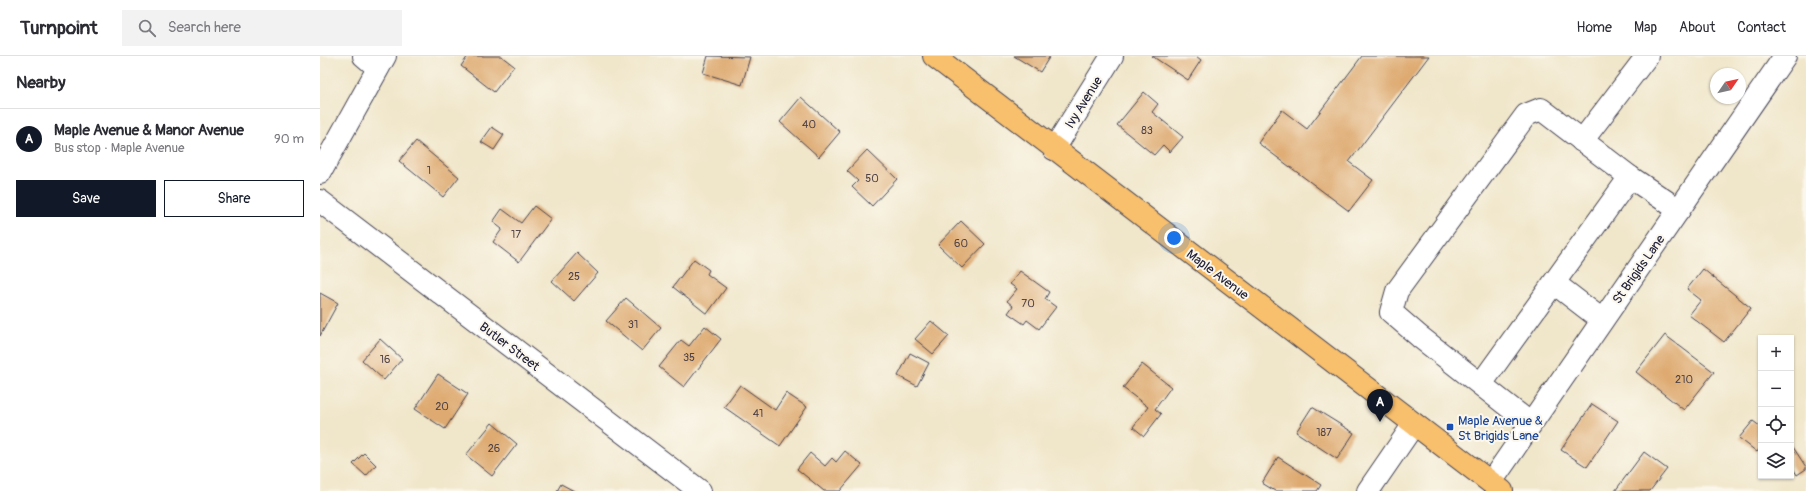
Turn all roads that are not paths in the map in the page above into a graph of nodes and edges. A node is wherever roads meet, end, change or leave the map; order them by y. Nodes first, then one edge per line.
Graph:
1 (934, 56) edge
2 (1112, 56) edge
3 (1647, 56) edge
4 (1785, 56) edge
5 (376, 60) edge
6 (1582, 141) junction
7 (1054, 149) junction
8 (320, 173) edge
9 (1630, 177) junction
10 (320, 201) edge
11 (1679, 210) junction
12 (1554, 283) junction
13 (1602, 320) junction
14 (1481, 384) junction
15 (1414, 424) junction
16 (1531, 424) junction
17 (1496, 487) edge
18 (700, 491) edge
19 (1368, 491) edge

1 - 7 main road, Maple Avenue
2 - 7 street, Ivy Avenue
3 - 6 street
4 - 11 street, St Brigids Lane
5 - 8 street
6 - 9 street
6 - 14 street
7 - 15 main road, Maple Avenue
9 - 11 street
9 - 12 street
10 - 18 street, Butler Street
11 - 13 street, St Brigids Lane
12 - 13 street
12 - 14 street
13 - 16 street, St Brigids Lane
14 - 16 street
15 - 17 main road, Maple Avenue
15 - 19 street
16 - 17 street, St Brigids Lane

